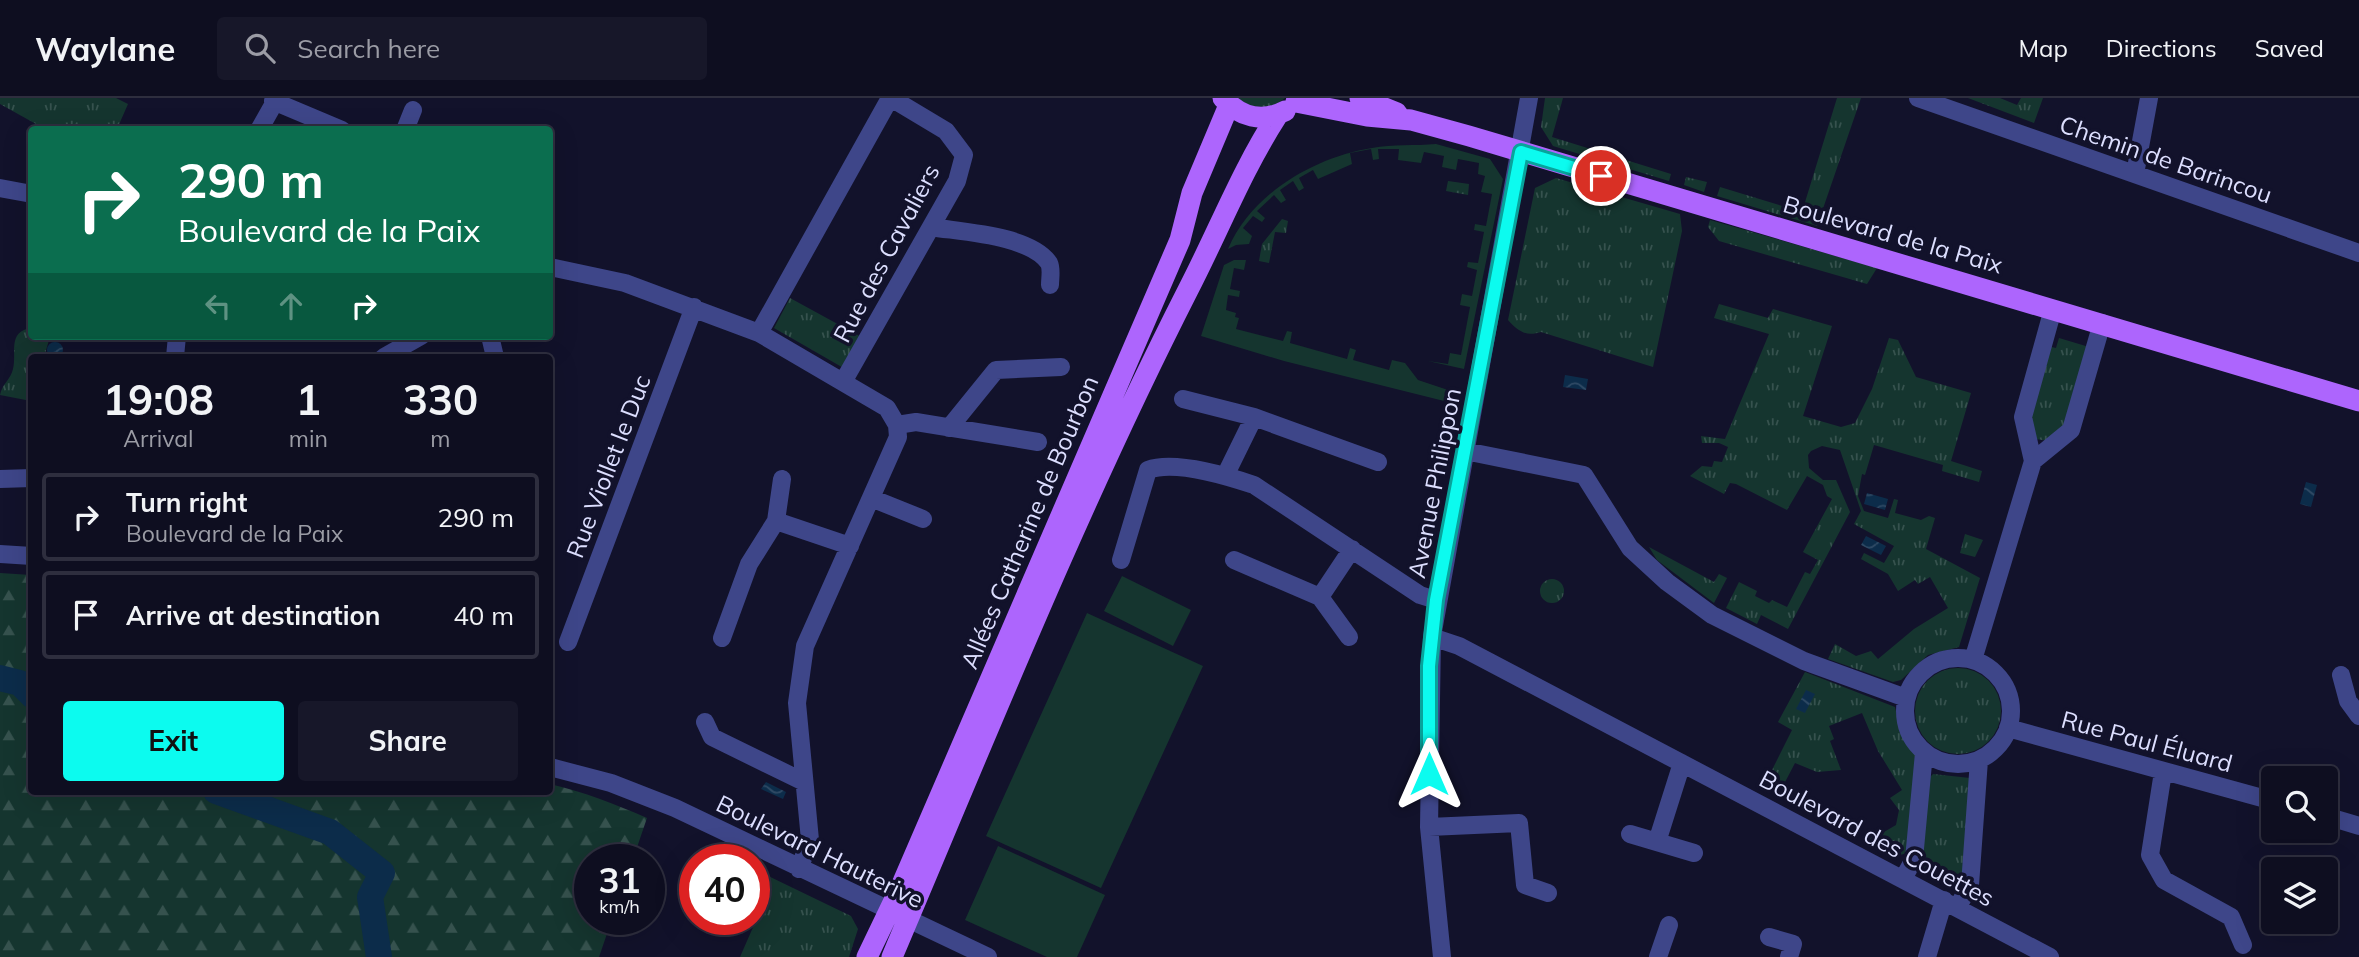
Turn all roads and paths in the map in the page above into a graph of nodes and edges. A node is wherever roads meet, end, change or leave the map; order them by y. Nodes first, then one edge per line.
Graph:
1 (318, 98) edge
2 (890, 98) edge
3 (1360, 98) edge
4 (1530, 98) edge
5 (1918, 98) edge
6 (2149, 98) edge
7 (275, 99) edge
8 (1297, 100) edge
9 (1226, 101) edge
10 (413, 110) dead end
11 (311, 116) junction
12 (1277, 116) junction
13 (1412, 120) junction
14 (261, 126) edge
15 (333, 126) edge
16 (407, 126) edge
17 (1521, 152) junction
18 (2135, 174) junction
19 (0, 188) edge
20 (28, 193) edge
21 (931, 227) junction
22 (2359, 253) edge
23 (553, 268) edge
24 (1050, 285) dead end
25 (694, 307) junction
26 (2053, 309) junction
27 (2102, 323) junction
28 (759, 334) junction
29 (414, 340) edge
30 (389, 354) edge
31 (1061, 367) dead end
32 (843, 382) junction
33 (1183, 399) dead end
34 (2359, 401) edge
35 (1254, 417) junction
36 (897, 425) junction
37 (949, 428) junction
38 (1038, 442) dead end
39 (1465, 451) junction
40 (1378, 461) dead end
41 (2033, 461) junction
42 (1225, 476) junction
43 (28, 478) edge
44 (0, 479) edge
45 (782, 479) dead end
46 (871, 498) junction
47 (923, 519) dead end
48 (776, 521) junction
49 (850, 546) junction
50 (1352, 549) junction
51 (0, 554) edge
52 (28, 556) edge
53 (1121, 560) dead end
54 (1234, 560) dead end
55 (1320, 597) junction
56 (1436, 600) junction
57 (1349, 637) dead end
58 (1432, 637) junction
59 (722, 638) dead end
60 (568, 642) dead end
61 (1973, 660) junction
62 (2341, 676) dead end
63 (1906, 698) junction
64 (2359, 716) edge
65 (705, 722) dead end
66 (2008, 728) junction
67 (1924, 753) junction
68 (1979, 760) junction
69 (1682, 763) junction
70 (553, 768) edge
71 (2163, 772) junction
72 (804, 782) junction
73 (2261, 798) edge
74 (2338, 819) edge
75 (2359, 825) edge
76 (1429, 827) junction
77 (1630, 834) dead end
78 (1657, 842) junction
79 (1694, 853) dead end
80 (799, 869) junction
81 (1903, 879) junction
82 (1548, 893) dead end
83 (1951, 904) junction
84 (898, 917) junction
85 (1669, 925) dead end
86 (1769, 937) dead end
87 (2243, 945) dead end
88 (867, 957) edge
89 (892, 957) edge
90 (988, 957) edge
91 (1442, 957) edge
92 (1658, 957) edge
93 (1789, 957) edge
94 (1927, 957) edge
95 (2050, 957) edge

1 - 11 street
2 - 21 street, Rue des Cavaliers
2 - 28 street
3 - 13 main road, Boulevard de la Paix
4 - 17 street, Avenue Philippon
5 - 18 street, Chemin de Barincou
6 - 18 street
7 - 11 street
7 - 14 street
8 - 12 main road, Allées Catherine de Bourbon
8 - 13 main road, Boulevard de la Paix
9 - 12 main road
9 - 84 main road, Allées Catherine de Bourbon
10 - 16 street
11 - 15 street
12 - 84 main road, Allées Catherine de Bourbon
13 - 17 main road, Boulevard de la Paix
17 - 26 main road, Boulevard de la Paix
17 - 39 street, Avenue Philippon
18 - 22 street, Chemin de Barincou
19 - 20 street
21 - 24 street
21 - 32 street, Rue des Cavaliers
23 - 25 street
25 - 28 street
25 - 60 street, Rue Viollet le Duc
26 - 27 main road, Boulevard de la Paix
26 - 41 street
27 - 34 main road, Boulevard de la Paix
27 - 41 street
28 - 32 street
29 - 30 street
31 - 37 street
32 - 36 street
33 - 35 street
35 - 40 street
35 - 42 street
36 - 37 street
36 - 46 street
37 - 38 street
39 - 56 street, Avenue Philippon
39 - 63 street
41 - 61 street
42 - 50 street
42 - 53 street
43 - 44 street
45 - 48 street
46 - 47 street
46 - 49 street
48 - 49 street
48 - 59 street
49 - 72 street
50 - 55 street
50 - 56 street
51 - 52 street
54 - 55 street
55 - 57 street
56 - 58 street, Avenue Philippon
58 - 69 street, Boulevard des Couettes
58 - 76 street, Avenue Philippon
61 - 63 street
61 - 66 street
62 - 64 street
63 - 67 street
65 - 72 street
66 - 68 street
66 - 71 street, Rue Paul Éluard
67 - 68 street
67 - 81 street
68 - 83 street
69 - 78 street
69 - 81 street, Boulevard des Couettes
70 - 80 street, Boulevard Hauterive
71 - 73 street, Rue Paul Éluard
71 - 87 street
72 - 80 street
74 - 75 street
76 - 82 street
76 - 91 street, Avenue Philippon
77 - 78 street
78 - 79 street
80 - 84 street, Boulevard Hauterive
81 - 83 street, Boulevard des Couettes
83 - 94 street
83 - 95 street, Boulevard des Couettes
84 - 88 main road, Allées Catherine de Bourbon
84 - 89 main road, Allées Catherine de Bourbon
84 - 90 street, Boulevard Hauterive
85 - 92 street
86 - 93 street

